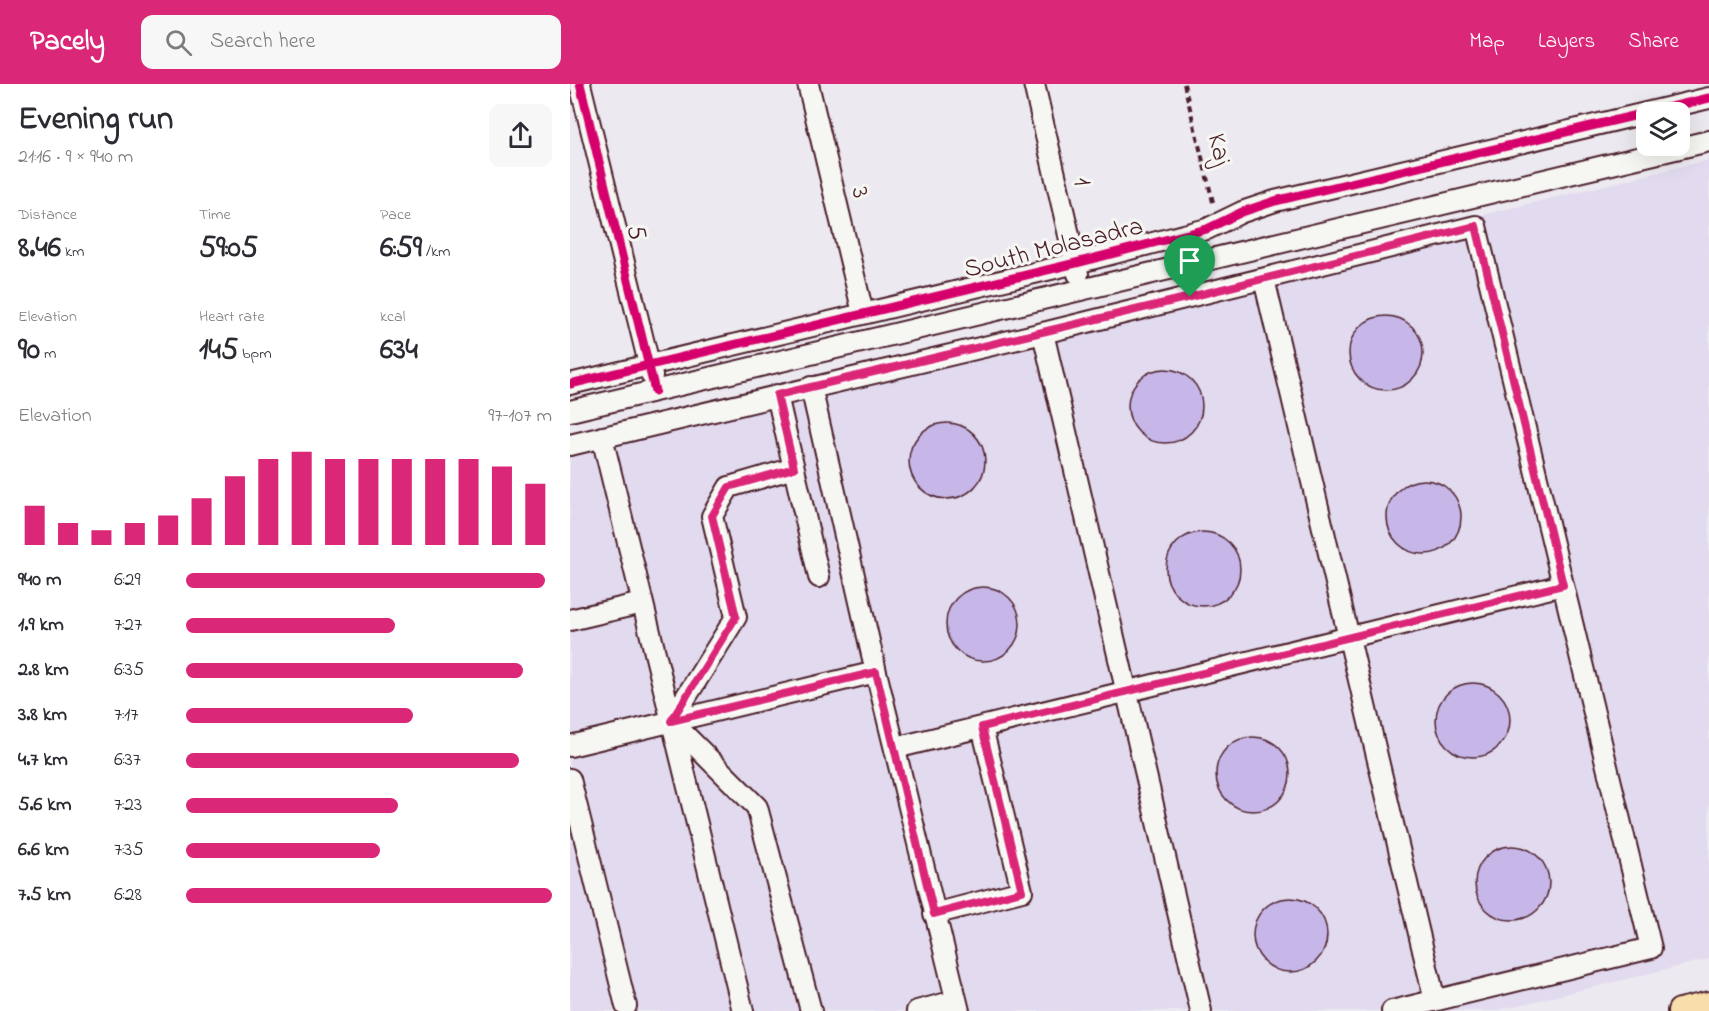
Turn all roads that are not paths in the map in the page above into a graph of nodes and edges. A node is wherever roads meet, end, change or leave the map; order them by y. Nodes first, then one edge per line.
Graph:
1 (580, 84) edge
2 (808, 84) edge
3 (1034, 84) edge
4 (1709, 98) edge
5 (1709, 141) edge
6 (1076, 263) junction
7 (1264, 279) junction
8 (1082, 289) junction
9 (863, 313) junction
10 (1043, 333) junction
11 (649, 365) junction
12 (570, 384) edge
13 (811, 387) junction
14 (655, 391) junction
15 (777, 395) junction
16 (570, 411) edge
17 (602, 437) junction
18 (570, 445) edge
19 (794, 468) junction
20 (819, 577) dead end
21 (1563, 585) junction
22 (642, 603) junction
23 (570, 620) edge
24 (1348, 638) junction
25 (876, 672) junction
26 (1125, 692) junction
27 (671, 721) junction
28 (982, 727) junction
29 (570, 746) edge
30 (895, 748) junction
31 (570, 778) edge
32 (934, 914) junction
33 (1436, 1001) junction
34 (1709, 1004) edge
35 (626, 1006) dead end
36 (957, 1006) edge
37 (743, 1011) edge
38 (811, 1011) edge
39 (916, 1011) edge
40 (1201, 1011) edge
41 (1392, 1011) edge
42 (1680, 1011) edge

1 - 11 street, 5
2 - 9 street, 3
3 - 6 street, 1
4 - 6 street, South Molasadra
5 - 8 street, South Molasadra
6 - 8 street, 1
6 - 9 street, South Molasadra
7 - 10 street
7 - 21 street
7 - 24 street
8 - 14 street, South Molasadra
9 - 11 street, South Molasadra
10 - 13 street
10 - 26 street
11 - 12 street, South Molasadra
11 - 14 street, 5
13 - 15 street
13 - 25 street
14 - 16 street, South Molasadra
15 - 17 street
15 - 19 street
17 - 18 street
17 - 22 street
19 - 20 street
19 - 27 street
21 - 24 street
21 - 33 street
22 - 23 street
22 - 27 street
24 - 26 street
24 - 33 street
25 - 27 street
25 - 30 street
26 - 28 street
26 - 40 street
27 - 29 street
27 - 37 street
27 - 38 street
28 - 30 street
28 - 32 street
30 - 32 street
31 - 35 street
32 - 36 street
33 - 41 street
34 - 42 main road
36 - 39 street

